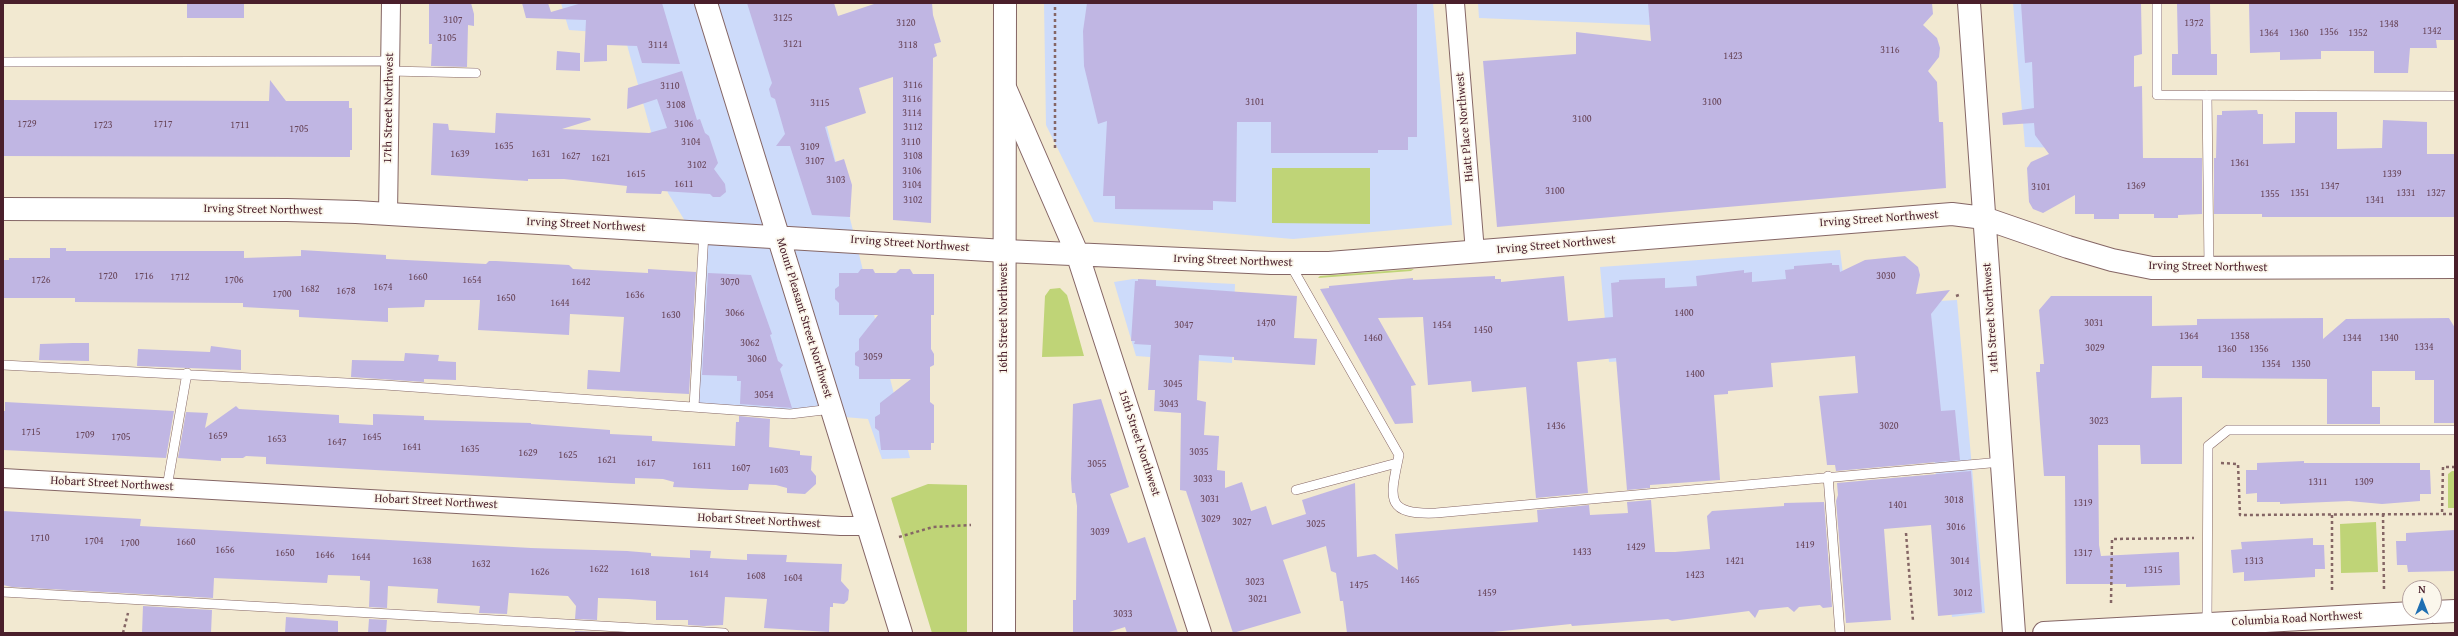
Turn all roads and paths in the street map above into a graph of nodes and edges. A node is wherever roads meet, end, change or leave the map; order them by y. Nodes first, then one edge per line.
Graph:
1 (391, 3) edge
2 (706, 3) edge
3 (1006, 3) edge
4 (1055, 3) edge
5 (1455, 3) edge
6 (1969, 3) edge
7 (2156, 3) edge
8 (3, 62) edge
9 (390, 66) junction
10 (476, 73) dead end
11 (1006, 90) junction
12 (2206, 95) junction
13 (2455, 96) edge
14 (1055, 152) dead end
15 (3, 209) edge
16 (388, 214) junction
17 (1984, 218) junction
18 (704, 232) junction
19 (778, 236) junction
20 (1005, 251) junction
21 (1475, 252) junction
22 (1077, 253) junction
23 (1290, 264) junction
24 (2209, 267) junction
25 (2455, 267) edge
26 (3, 365) edge
27 (186, 373) junction
28 (694, 407) junction
29 (832, 409) junction
30 (2455, 430) edge
31 (1397, 462) junction
32 (2002, 462) junction
33 (2208, 463) junction
34 (2455, 467) edge
35 (1828, 476) junction
36 (3, 478) edge
37 (168, 487) junction
38 (1296, 490) dead end
39 (2332, 514) junction
40 (2383, 514) junction
41 (2442, 514) junction
42 (2455, 514) edge
43 (971, 525) dead end
44 (868, 526) junction
45 (1906, 533) dead end
46 (899, 537) dead end
47 (2208, 538) junction
48 (2384, 590) dead end
49 (3, 592) edge
50 (2332, 592) dead end
51 (131, 601) junction
52 (2112, 603) dead end
53 (2455, 611) edge
54 (2442, 612) edge
55 (2402, 614) edge
56 (1913, 621) dead end
57 (2207, 623) junction
58 (123, 633) edge
59 (724, 633) edge
60 (901, 633) edge
61 (1004, 633) edge
62 (1200, 633) edge
63 (1840, 633) edge
64 (2014, 633) edge
65 (2044, 633) edge

1 - 9 street, 17th Street Northwest
2 - 19 main road, Mount Pleasant Street Northwest
3 - 11 main road, 16th Street Northwest
4 - 14 path
5 - 21 street, Hiatt Place Northwest
6 - 17 main road, 14th Street Northwest
7 - 12 lane
8 - 9 lane
9 - 10 lane
9 - 16 street, 17th Street Northwest
11 - 20 main road, 16th Street Northwest
11 - 22 main road, 15th Street Northwest
12 - 13 lane
12 - 24 lane
15 - 16 main road, Irving Street Northwest
16 - 18 main road, Irving Street Northwest
17 - 21 main road, Irving Street Northwest
17 - 24 main road, Irving Street Northwest
17 - 32 main road, 14th Street Northwest
18 - 19 main road, Irving Street Northwest
18 - 28 lane
19 - 20 main road, Irving Street Northwest
19 - 29 main road, Mount Pleasant Street Northwest
20 - 22 main road, Irving Street Northwest
20 - 61 main road, 16th Street Northwest
21 - 23 main road, Irving Street Northwest
22 - 23 main road, Irving Street Northwest
22 - 62 main road, 15th Street Northwest
23 - 31 lane
24 - 25 main road, Irving Street Northwest
26 - 27 lane
27 - 28 lane
27 - 37 lane
28 - 29 lane
29 - 44 main road, Mount Pleasant Street Northwest
30 - 33 lane
31 - 35 lane
31 - 38 lane
32 - 35 lane
32 - 64 main road, 14th Street Northwest
33 - 39 path
33 - 47 lane
34 - 41 path
35 - 63 lane
36 - 37 street, Hobart Street Northwest
37 - 44 street, Hobart Street Northwest
39 - 40 path
39 - 50 path
40 - 41 path
40 - 48 path
41 - 42 path
43 - 46 path
44 - 60 main road, Mount Pleasant Street Northwest
45 - 56 path
47 - 52 path
47 - 57 lane
49 - 51 lane
51 - 58 path
51 - 59 lane
53 - 54 main road, Columbia Road Northwest
55 - 57 main road, Columbia Road Northwest
57 - 65 main road, Columbia Road Northwest

